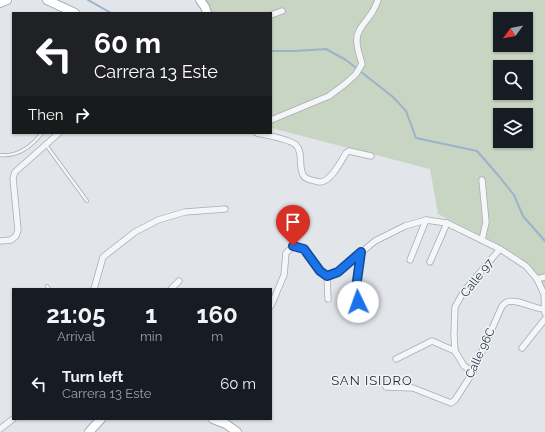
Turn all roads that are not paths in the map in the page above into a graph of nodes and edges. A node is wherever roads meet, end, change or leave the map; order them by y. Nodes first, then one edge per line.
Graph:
1 (7, 0) edge
2 (47, 0) edge
3 (200, 0) edge
4 (378, 0) edge
5 (0, 3) edge
6 (73, 12) edge
7 (207, 12) edge
8 (282, 12) dead end
9 (272, 15) edge
10 (272, 120) edge
11 (41, 134) edge
12 (58, 134) edge
13 (261, 134) edge
14 (45, 145) junction
15 (0, 155) edge
16 (371, 156) dead end
17 (482, 180) dead end
18 (87, 201) dead end
19 (225, 209) dead end
20 (426, 220) junction
21 (447, 223) junction
22 (482, 240) junction
23 (0, 241) edge
24 (500, 249) junction
25 (361, 252) junction
26 (410, 260) dead end
27 (430, 262) dead end
28 (327, 276) junction
29 (545, 277) edge
30 (537, 279) junction
31 (179, 281) dead end
32 (94, 288) edge
33 (172, 288) edge
34 (328, 299) dead end
35 (272, 304) edge
36 (545, 311) edge
37 (360, 316) dead end
38 (545, 319) edge
39 (522, 348) dead end
40 (455, 351) junction
41 (396, 359) dead end
42 (473, 372) junction
43 (386, 387) dead end
44 (12, 420) edge
45 (99, 420) edge
46 (224, 421) edge
47 (0, 429) edge
48 (88, 432) edge
49 (237, 432) edge

1 - 5 main road
2 - 6 main road
3 - 7 main road
4 - 10 street
8 - 9 street
11 - 15 lane
12 - 14 street
13 - 16 street
14 - 18 lane
14 - 23 street
17 - 22 street
19 - 32 street
20 - 21 street
20 - 25 street
20 - 26 street
21 - 22 street
21 - 27 street
22 - 24 street
24 - 30 street
24 - 40 street, Calle 97
25 - 28 street
25 - 37 street
28 - 34 street
28 - 35 street
29 - 30 street
30 - 36 street
31 - 33 street
36 - 42 street, Calle 96C
38 - 39 street
40 - 41 street
40 - 42 street
42 - 43 street, Calle 96C
44 - 47 street
45 - 48 main road
46 - 49 main road

